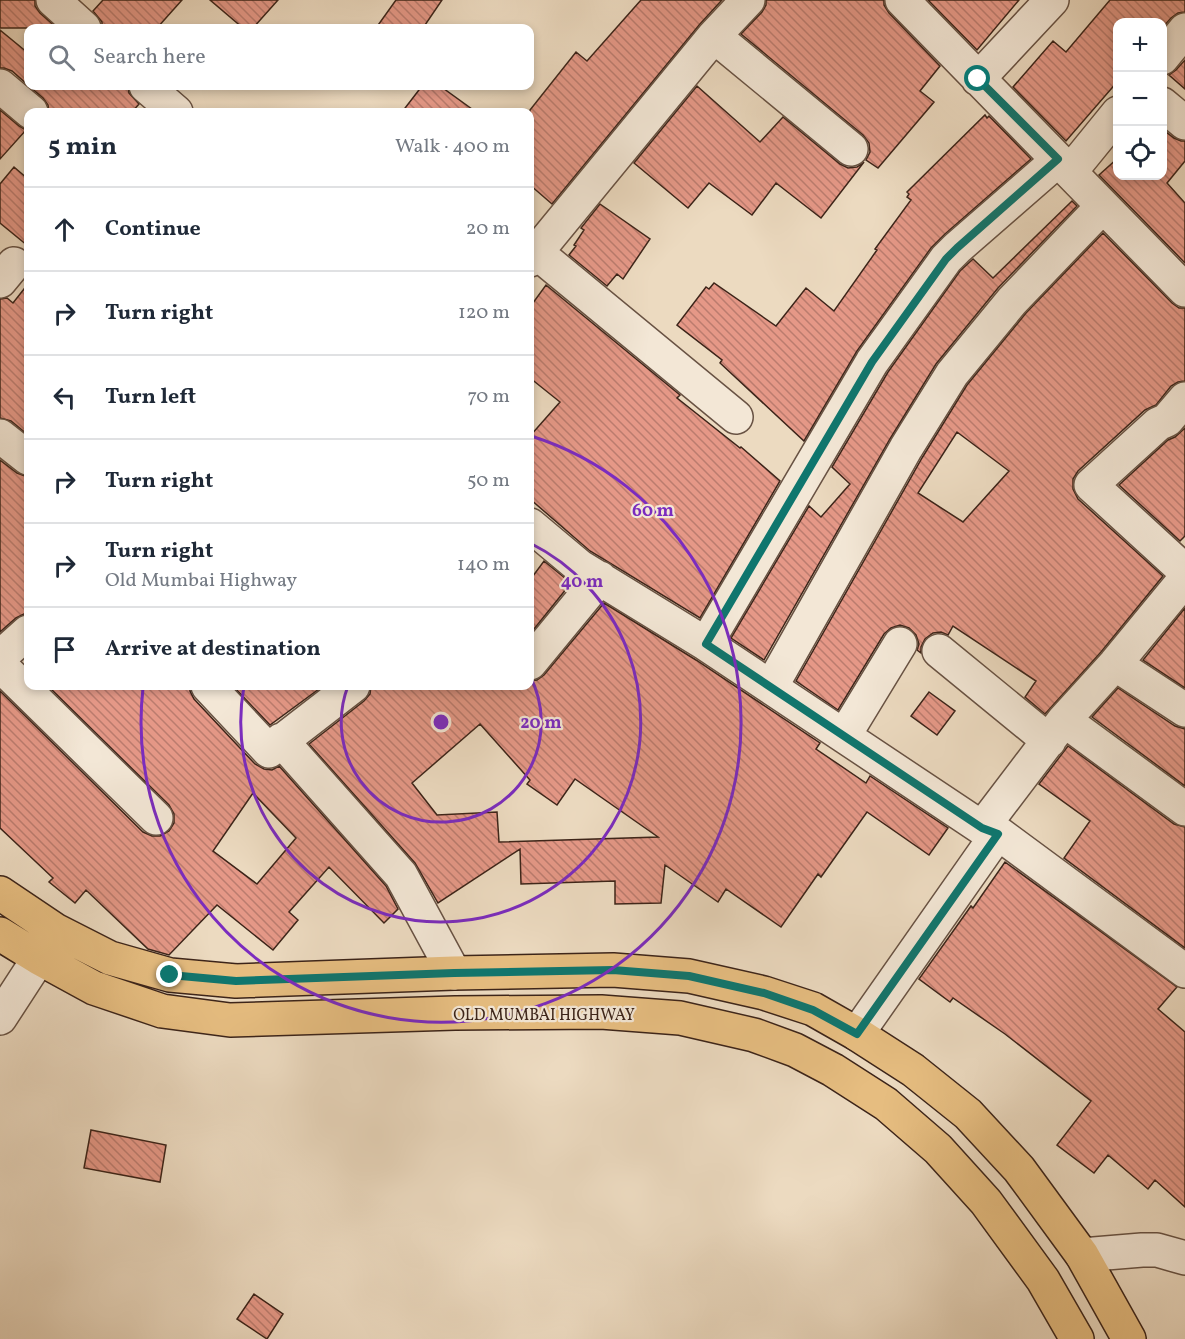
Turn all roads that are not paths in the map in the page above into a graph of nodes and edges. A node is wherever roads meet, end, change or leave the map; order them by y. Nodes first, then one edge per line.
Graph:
1 (748, 0) edge
2 (902, 0) edge
3 (1052, 0) edge
4 (1185, 30) edge
5 (714, 36) junction
6 (1167, 52) edge
7 (978, 79) junction
8 (0, 86) edge
9 (151, 90) edge
10 (25, 108) edge
11 (171, 108) edge
12 (1167, 108) edge
13 (1113, 118) edge
14 (1185, 123) edge
15 (851, 149) dead end
16 (1064, 166) junction
17 (1103, 206) junction
18 (534, 255) edge
19 (534, 257) edge
20 (1185, 290) edge
21 (1185, 399) edge
22 (736, 417) dead end
23 (0, 436) edge
24 (24, 455) edge
25 (534, 528) edge
26 (1185, 571) edge
27 (600, 578) junction
28 (1185, 579) edge
29 (24, 636) edge
30 (706, 644) junction
31 (900, 644) dead end
32 (939, 651) dead end
33 (0, 657) edge
34 (534, 658) edge
35 (1115, 664) junction
36 (0, 666) edge
37 (771, 687) junction
38 (24, 689) edge
39 (25, 690) edge
40 (212, 690) edge
41 (348, 690) edge
42 (1185, 710) edge
43 (1056, 731) junction
44 (844, 736) junction
45 (281, 740) junction
46 (1185, 809) edge
47 (156, 818) dead end
48 (990, 831) junction
49 (0, 894) edge
50 (0, 934) edge
51 (39, 958) junction
52 (1185, 971) edge
53 (454, 973) junction
54 (0, 1018) edge
55 (857, 1034) junction
56 (1082, 1255) junction
57 (1185, 1258) edge
58 (1077, 1339) edge
59 (1129, 1339) edge

1 - 5 street
2 - 7 street
3 - 7 street
4 - 6 street
5 - 15 street
5 - 18 street
7 - 16 street
8 - 10 street
9 - 11 street
12 - 14 street
13 - 16 street
16 - 17 street
16 - 30 street
17 - 20 street
17 - 37 street
19 - 22 street
21 - 26 street
23 - 24 street
25 - 27 street
27 - 30 street
27 - 34 street
28 - 35 street
29 - 33 street
30 - 37 street
31 - 44 street
32 - 43 street
35 - 42 street
35 - 43 street
36 - 38 street
37 - 44 street
39 - 47 street
40 - 45 street
41 - 45 street
43 - 46 street
43 - 48 street
44 - 48 street
45 - 53 street
48 - 52 street
48 - 55 street
49 - 53 main road
50 - 51 main road, OLD MUMBAI HIGHWAY
51 - 54 street
51 - 58 main road, OLD MUMBAI HIGHWAY
53 - 55 main road
55 - 56 main road
56 - 57 street
56 - 59 main road

